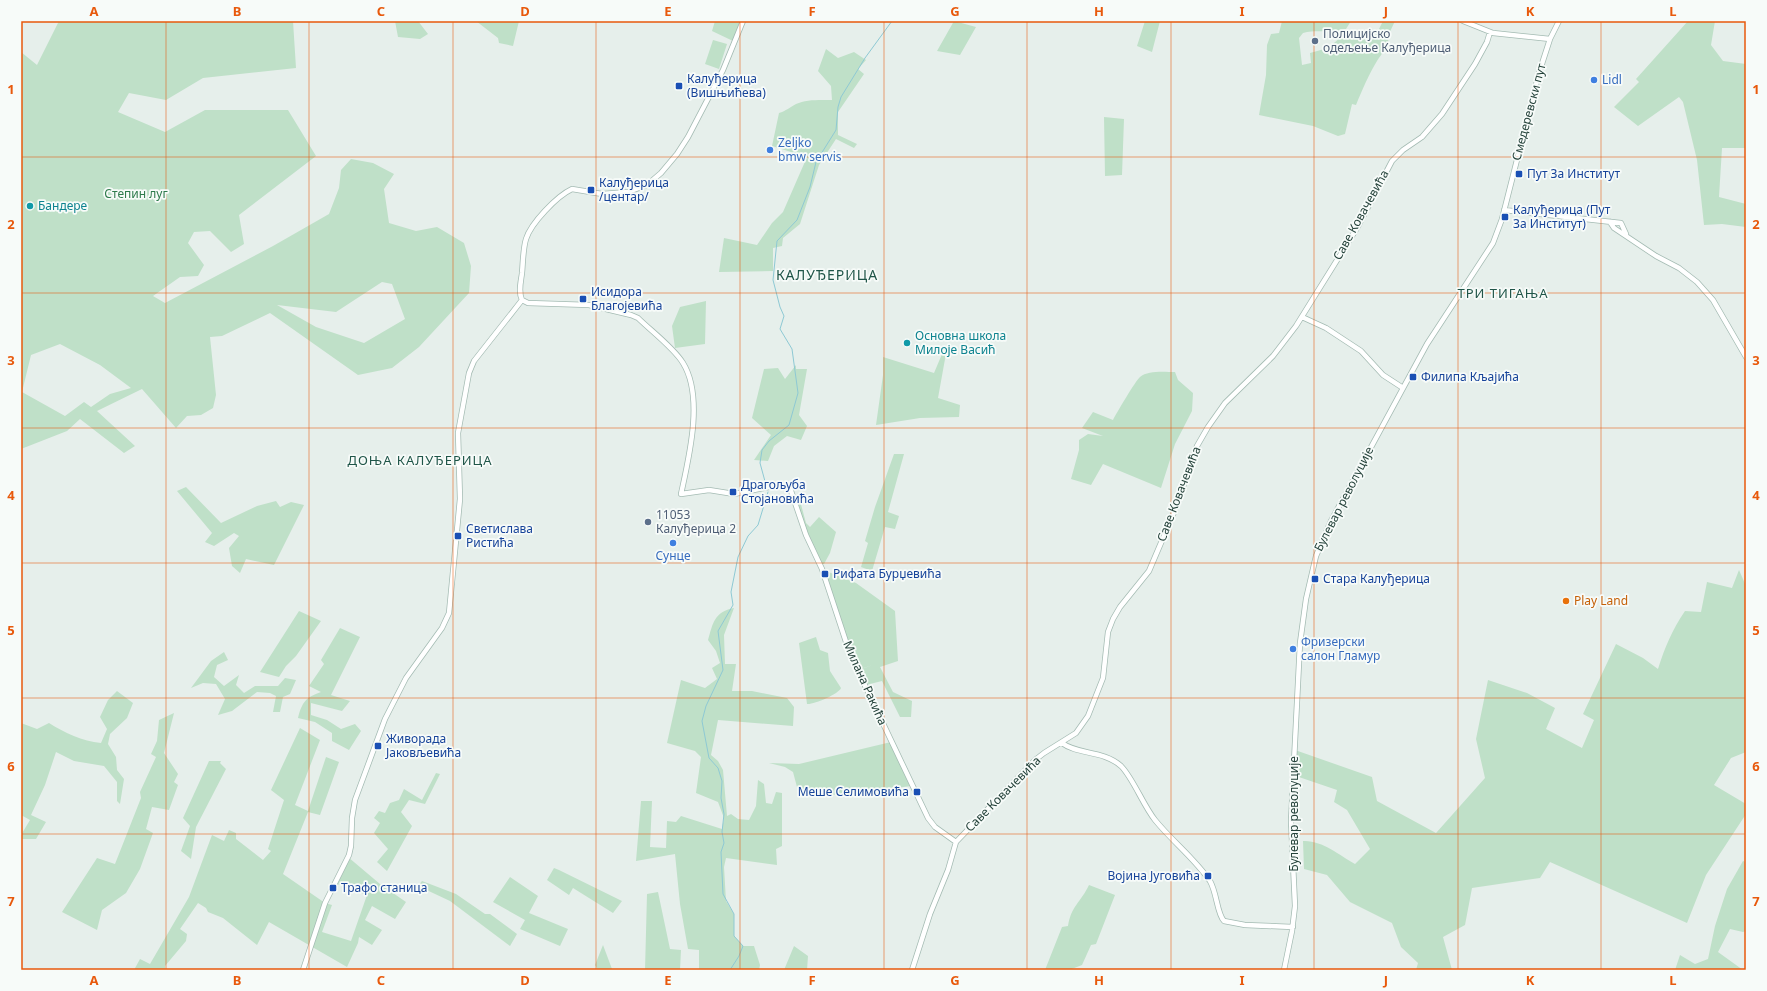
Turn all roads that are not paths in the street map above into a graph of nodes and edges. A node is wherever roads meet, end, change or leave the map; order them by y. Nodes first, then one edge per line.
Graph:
1 (743, 21) edge
2 (1463, 21) edge
3 (1559, 21) edge
4 (1490, 32) junction
5 (1550, 39) junction
6 (1504, 210) junction
7 (1610, 222) junction
8 (1628, 236) junction
9 (1489, 250) joint
10 (522, 300) junction
11 (1302, 316) junction
12 (1746, 357) edge
13 (1403, 388) junction
14 (1062, 743) junction
15 (956, 842) junction
16 (1293, 927) junction
17 (303, 970) edge
18 (912, 970) edge
19 (1284, 970) edge

1 - 10 street
2 - 4 street
3 - 5 street, Смедеревски пут
4 - 5 street
4 - 11 street, Саве Ковачевића
5 - 6 street, Смедеревски пут
6 - 7 street
6 - 9 street, Смедеревски пут
7 - 8 street
7 - 8 street
8 - 12 street
9 - 13 street, Булевар револуције
10 - 15 street, Милана Ракића
10 - 17 street
11 - 13 street
11 - 14 street, Саве Ковачевића
13 - 16 street, Булевар револуције
14 - 15 street, Саве Ковачевића
14 - 16 street
15 - 18 street, Саве Ковачевића
16 - 19 street, Булевар револуције

